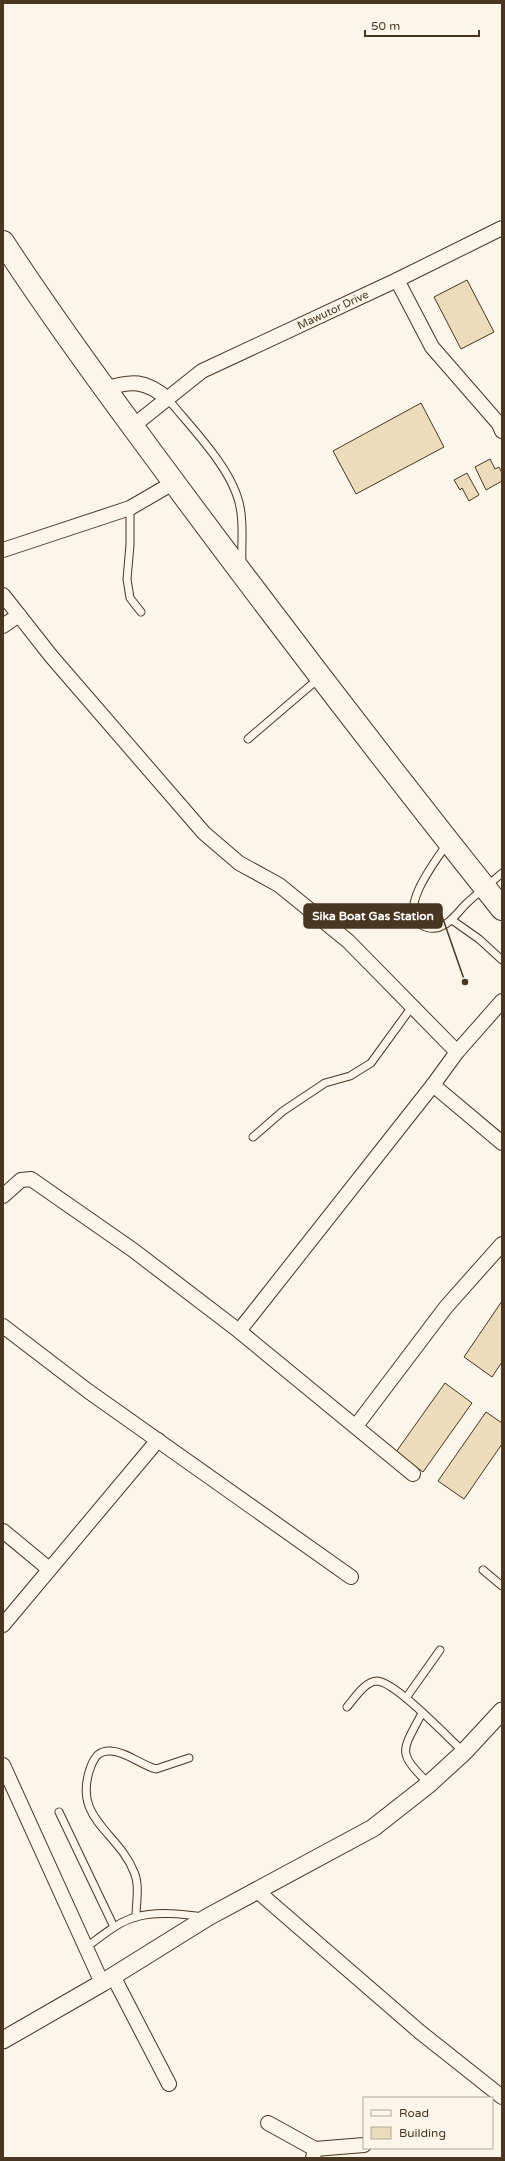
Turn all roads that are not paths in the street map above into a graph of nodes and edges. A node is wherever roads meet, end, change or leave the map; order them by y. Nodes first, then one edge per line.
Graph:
1 (502, 228) edge
2 (3, 242) edge
3 (397, 280) junction
4 (105, 389) junction
5 (168, 399) junction
6 (133, 426) junction
7 (502, 431) edge
8 (173, 483) junction
9 (130, 508) junction
10 (3, 550) edge
11 (242, 575) junction
12 (3, 595) edge
13 (141, 612) dead end
14 (19, 615) junction
15 (3, 626) edge
16 (320, 678) junction
17 (248, 739) dead end
18 (448, 842) junction
19 (502, 873) edge
20 (485, 888) junction
21 (502, 909) edge
22 (452, 920) junction
23 (502, 960) edge
24 (502, 1001) edge
25 (411, 1008) junction
26 (457, 1052) junction
27 (433, 1085) junction
28 (253, 1137) dead end
29 (502, 1143) edge
30 (3, 1196) edge
31 (502, 1244) edge
32 (3, 1326) edge
33 (239, 1331) junction
34 (356, 1426) junction
35 (158, 1440) junction
36 (413, 1474) dead end
37 (3, 1531) edge
38 (49, 1570) junction
39 (483, 1570) dead end
40 (351, 1577) dead end
41 (502, 1586) edge
42 (3, 1625) edge
43 (440, 1650) dead end
44 (406, 1698) junction
45 (347, 1707) dead end
46 (502, 1711) edge
47 (422, 1713) junction
48 (464, 1752) junction
49 (189, 1758) dead end
50 (3, 1765) edge
51 (429, 1784) junction
52 (59, 1812) dead end
53 (256, 1890) junction
54 (136, 1917) junction
55 (208, 1917) junction
56 (114, 1927) junction
57 (85, 1948) junction
58 (107, 1980) junction
59 (3, 2040) edge
60 (169, 2084) dead end
61 (502, 2097) edge
62 (268, 2123) dead end
63 (363, 2145) edge
64 (314, 2154) edge

1 - 3 street, Mawutor Drive
2 - 4 highway
3 - 5 street, Mawutor Drive
3 - 7 street
4 - 5 street
4 - 6 highway
5 - 6 street, Mawutor Drive
5 - 11 lane
6 - 8 highway
8 - 9 street
8 - 11 highway
9 - 10 street
9 - 13 lane
11 - 16 highway
12 - 14 street
14 - 15 street
14 - 25 street
16 - 17 lane
16 - 18 highway
18 - 20 highway
18 - 22 lane
19 - 20 lane
20 - 21 highway
20 - 22 lane
22 - 23 lane
24 - 26 street
25 - 26 street
25 - 28 lane
26 - 27 street
27 - 29 street
27 - 33 street
30 - 33 street
31 - 34 street
32 - 35 street
33 - 34 street
34 - 36 street
35 - 38 street
35 - 40 street
37 - 38 street
38 - 42 street
39 - 41 lane
43 - 44 lane
44 - 45 lane
44 - 47 lane
46 - 48 street
47 - 48 lane
47 - 51 lane
48 - 51 street
49 - 54 lane
50 - 57 street
51 - 53 street
52 - 56 lane
53 - 55 street
53 - 61 street
54 - 55 lane
54 - 56 lane
55 - 58 street
56 - 57 lane
57 - 58 street
58 - 59 street
58 - 60 street
62 - 64 street
63 - 64 street

